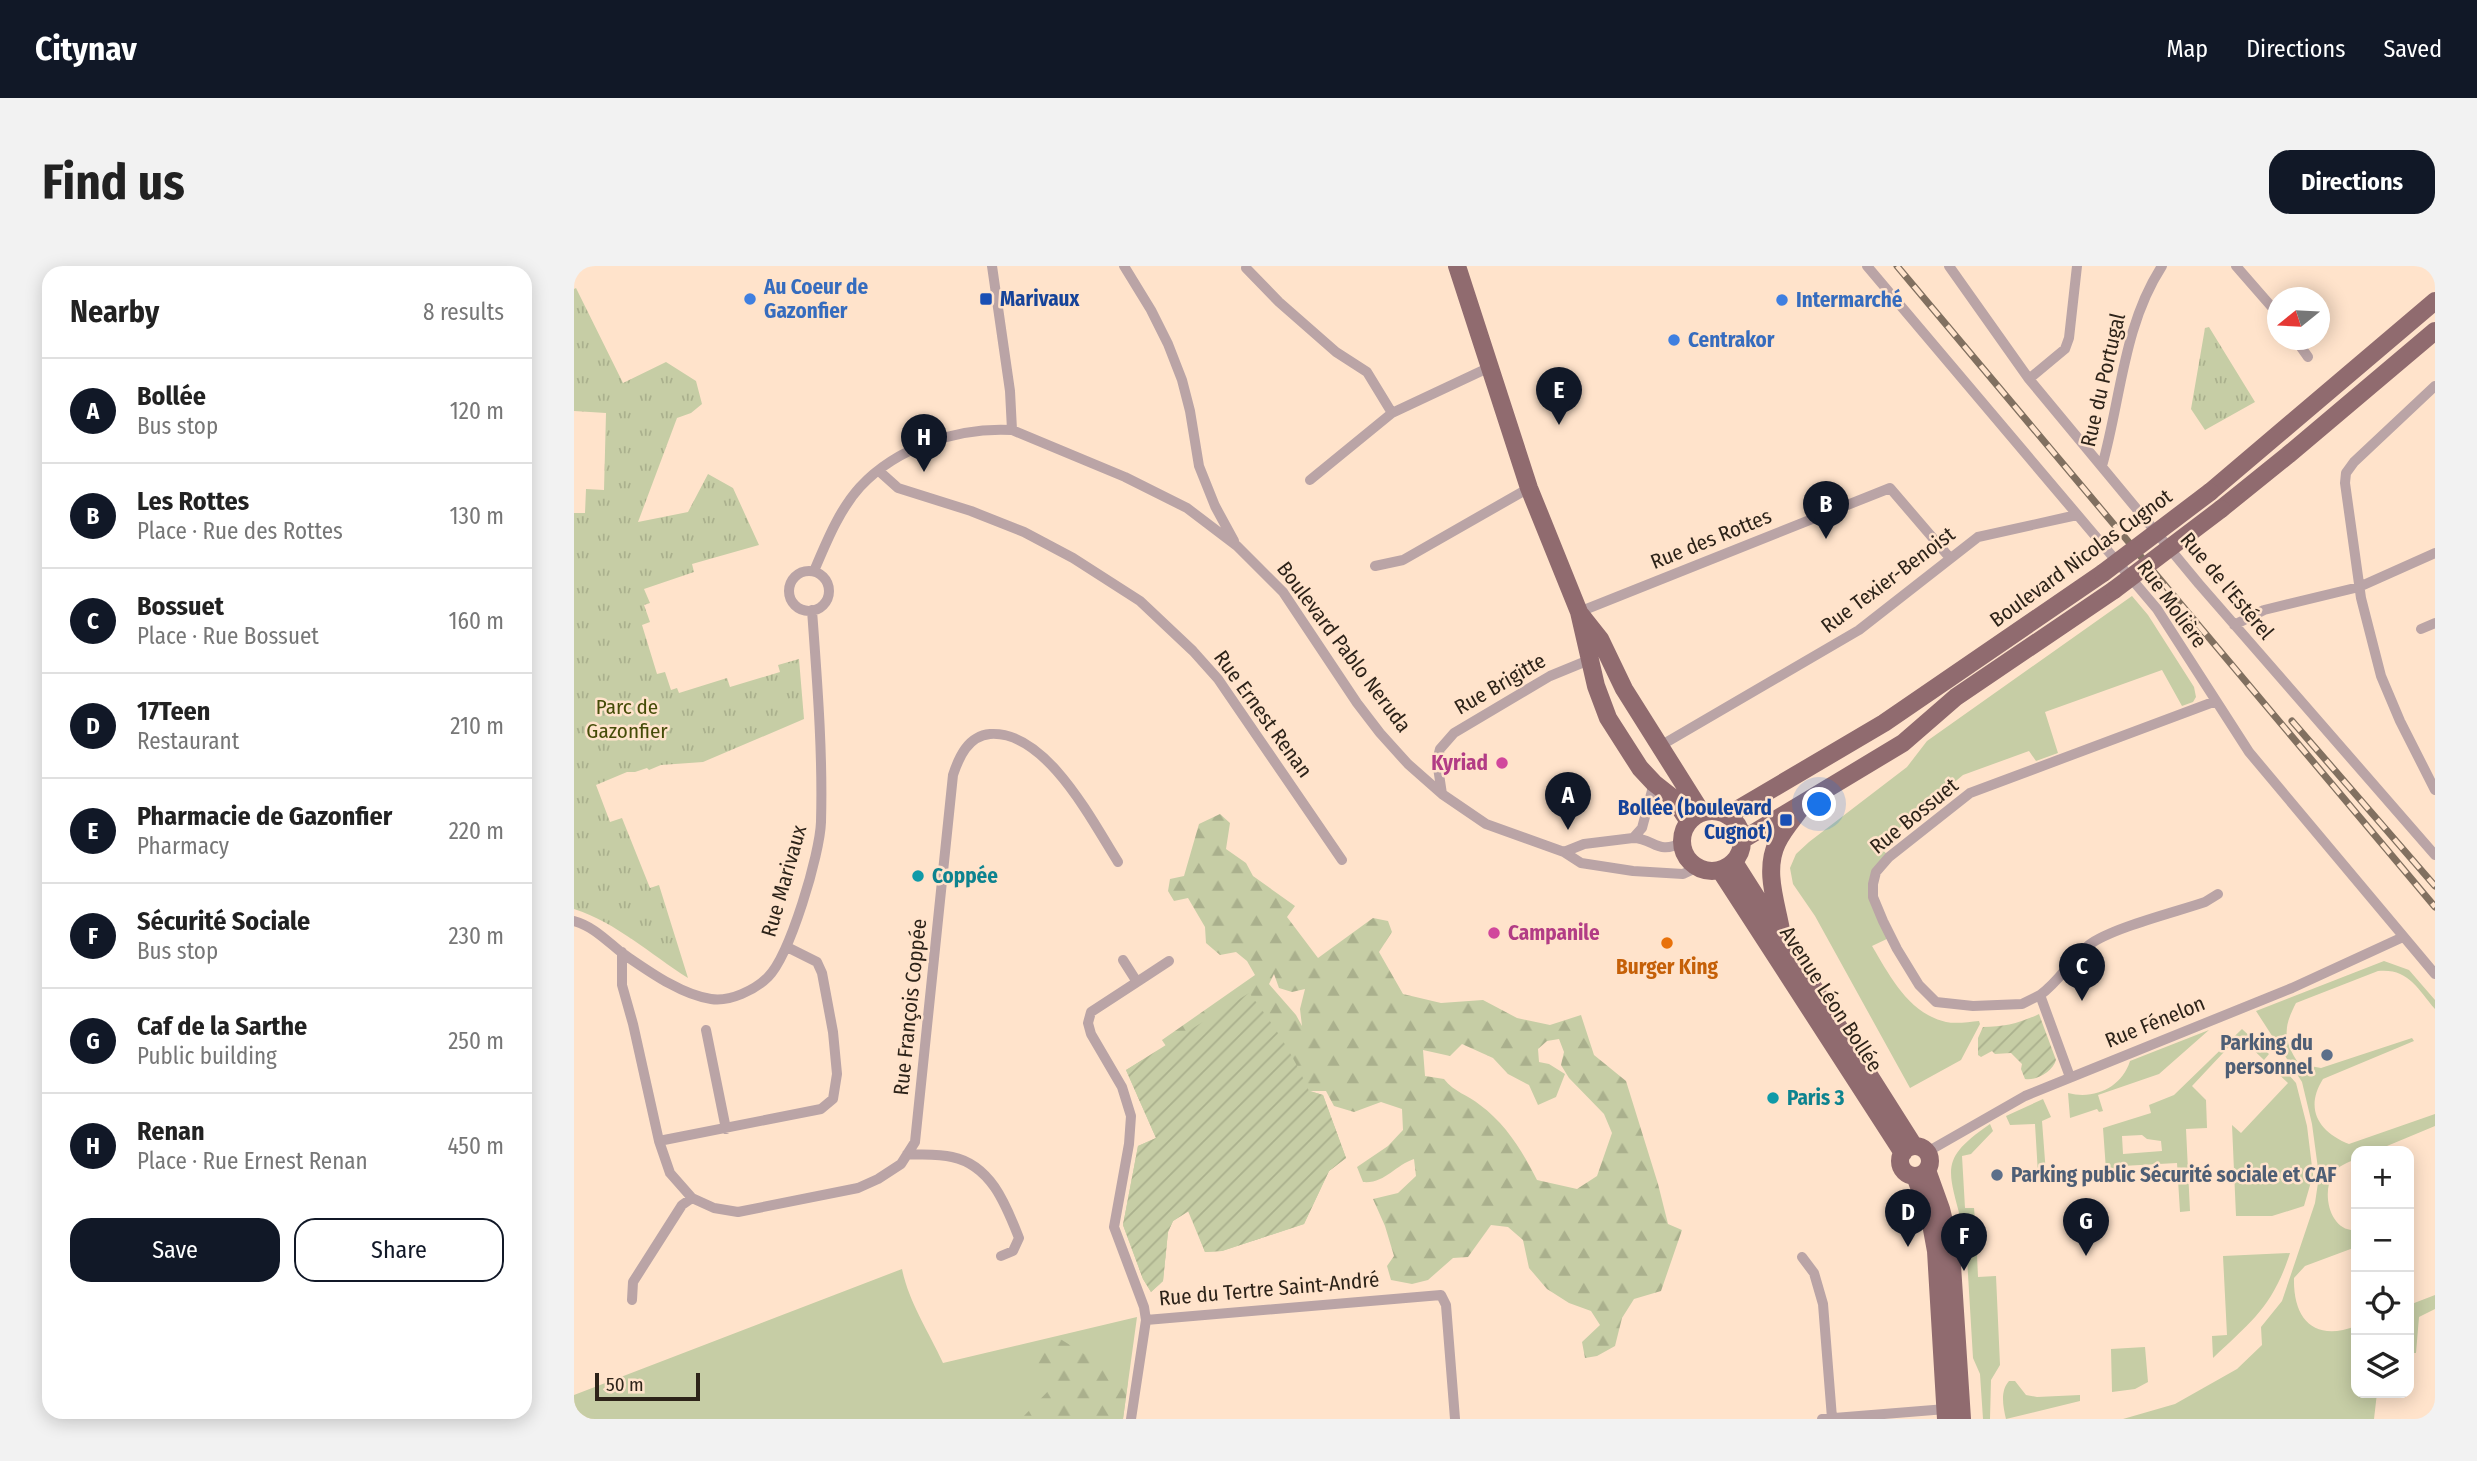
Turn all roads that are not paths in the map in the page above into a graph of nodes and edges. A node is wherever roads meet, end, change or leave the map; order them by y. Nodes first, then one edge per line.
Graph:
1 (992, 266) edge
2 (1124, 266) edge
3 (1457, 266) edge
4 (1867, 266) edge
5 (1949, 266) edge
6 (2077, 266) edge
7 (2162, 266) edge
8 (2236, 266) edge
9 (1246, 268) dead end
10 (2435, 301) edge
11 (2267, 302) edge
12 (2435, 331) edge
13 (2303, 350) edge
14 (2308, 357) dead end
15 (1490, 367) junction
16 (2029, 379) junction
17 (2435, 386) edge
18 (1392, 413) junction
19 (1012, 430) junction
20 (2102, 466) junction
21 (878, 471) junction
22 (1310, 480) dead end
23 (1529, 488) junction
24 (2077, 515) junction
25 (1237, 546) junction
26 (2435, 553) edge
27 (1950, 558) junction
28 (1375, 566) dead end
29 (814, 572) junction
30 (2359, 587) junction
31 (812, 610) junction
32 (1579, 612) junction
33 (2435, 623) edge
34 (2234, 625) junction
35 (2421, 629) dead end
36 (1589, 660) junction
37 (2216, 701) junction
38 (1660, 746) junction
39 (1654, 783) junction
40 (2435, 790) edge
41 (1442, 794) junction
42 (1806, 801) junction
43 (1728, 815) junction
44 (1696, 817) junction
45 (1633, 838) junction
46 (1742, 840) junction
47 (1682, 842) junction
48 (2433, 848) edge
49 (1564, 852) junction
50 (1342, 860) dead end
51 (1118, 862) dead end
52 (1727, 866) junction
53 (1698, 867) junction
54 (2218, 894) dead end
55 (574, 921) edge
56 (2403, 937) junction
57 (1783, 940) junction
58 (787, 947) junction
59 (622, 952) junction
60 (1123, 960) dead end
61 (1169, 961) dead end
62 (2435, 974) edge
63 (1137, 982) junction
64 (2040, 995) junction
65 (706, 1030) dead end
66 (2070, 1077) junction
67 (726, 1129) junction
68 (659, 1141) junction
69 (907, 1154) junction
70 (1917, 1159) junction
71 (692, 1198) junction
72 (1000, 1256) dead end
73 (1802, 1257) dead end
74 (632, 1300) dead end
75 (1146, 1320) junction
76 (1946, 1414) edge
77 (1130, 1419) edge
78 (1454, 1419) edge
79 (1827, 1419) edge
80 (1962, 1419) edge

1 - 19 street
2 - 25 street
3 - 15 main road
4 - 24 street, Rue Molière
5 - 16 street, Rue de l'Estérel
6 - 16 street
7 - 20 street, Rue du Portugal
8 - 11 street
9 - 18 street
10 - 43 main road, Boulevard Nicolas Cugnot, bridge
12 - 42 main road, Boulevard Nicolas Cugnot, bridge
13 - 14 street
15 - 18 street
15 - 23 main road
16 - 20 street, Rue de l'Estérel
17 - 30 street
18 - 22 street
19 - 21 street
19 - 25 street
20 - 34 street, Rue de l'Estérel
21 - 29 street
21 - 50 street, Rue Ernest Renan
23 - 28 street
23 - 32 main road
24 - 27 street, Rue Texier-Benoist
24 - 37 street, Rue Molière
25 - 41 street, Boulevard Pablo Neruda
26 - 30 street
27 - 32 street, Rue des Rottes
27 - 38 street, Rue Texier-Benoist
29 - 31 street
29 - 31 street
30 - 34 street
30 - 40 street
31 - 58 street, Rue Marivaux
32 - 36 main road
32 - 38 main road
33 - 35 street
34 - 48 street, Rue de l'Estérel
36 - 39 main road
36 - 41 street, Rue Brigitte
37 - 56 street, Rue Molière
37 - 64 street, Rue Bossuet
38 - 44 main road
39 - 44 main road
39 - 45 street
41 - 49 street, Boulevard Pablo Neruda
42 - 46 main road, Boulevard Nicolas Cugnot
42 - 57 main road, Avenue Léon Bollée
43 - 44 main road
43 - 46 main road
44 - 47 main road
45 - 47 street
45 - 49 street
46 - 52 main road
47 - 53 main road
49 - 53 street, Boulevard Pablo Neruda
51 - 69 street, Rue François Coppée
52 - 53 main road
52 - 57 main road, Avenue Léon Bollée
52 - 70 main road, Avenue Léon Bollée
54 - 64 street, Rue Bossuet
55 - 59 street, Rue Marivaux
56 - 62 street, Rue Molière
56 - 66 street, Rue Fénelon
57 - 70 main road, Avenue Léon Bollée
58 - 59 street, Rue Marivaux
58 - 67 street
59 - 68 street
60 - 63 street
61 - 63 street, Rue du Tertre Saint-André
63 - 75 street, Rue du Tertre Saint-André
64 - 66 street
65 - 67 street
66 - 70 street, Rue Fénelon
67 - 68 street
68 - 71 street
69 - 71 street
69 - 72 street
70 - 76 main road, Avenue Léon Bollée
70 - 80 main road, Avenue Léon Bollée
71 - 74 street
73 - 79 street
75 - 77 street
75 - 78 street, Rue du Tertre Saint-André
76 - 79 street

